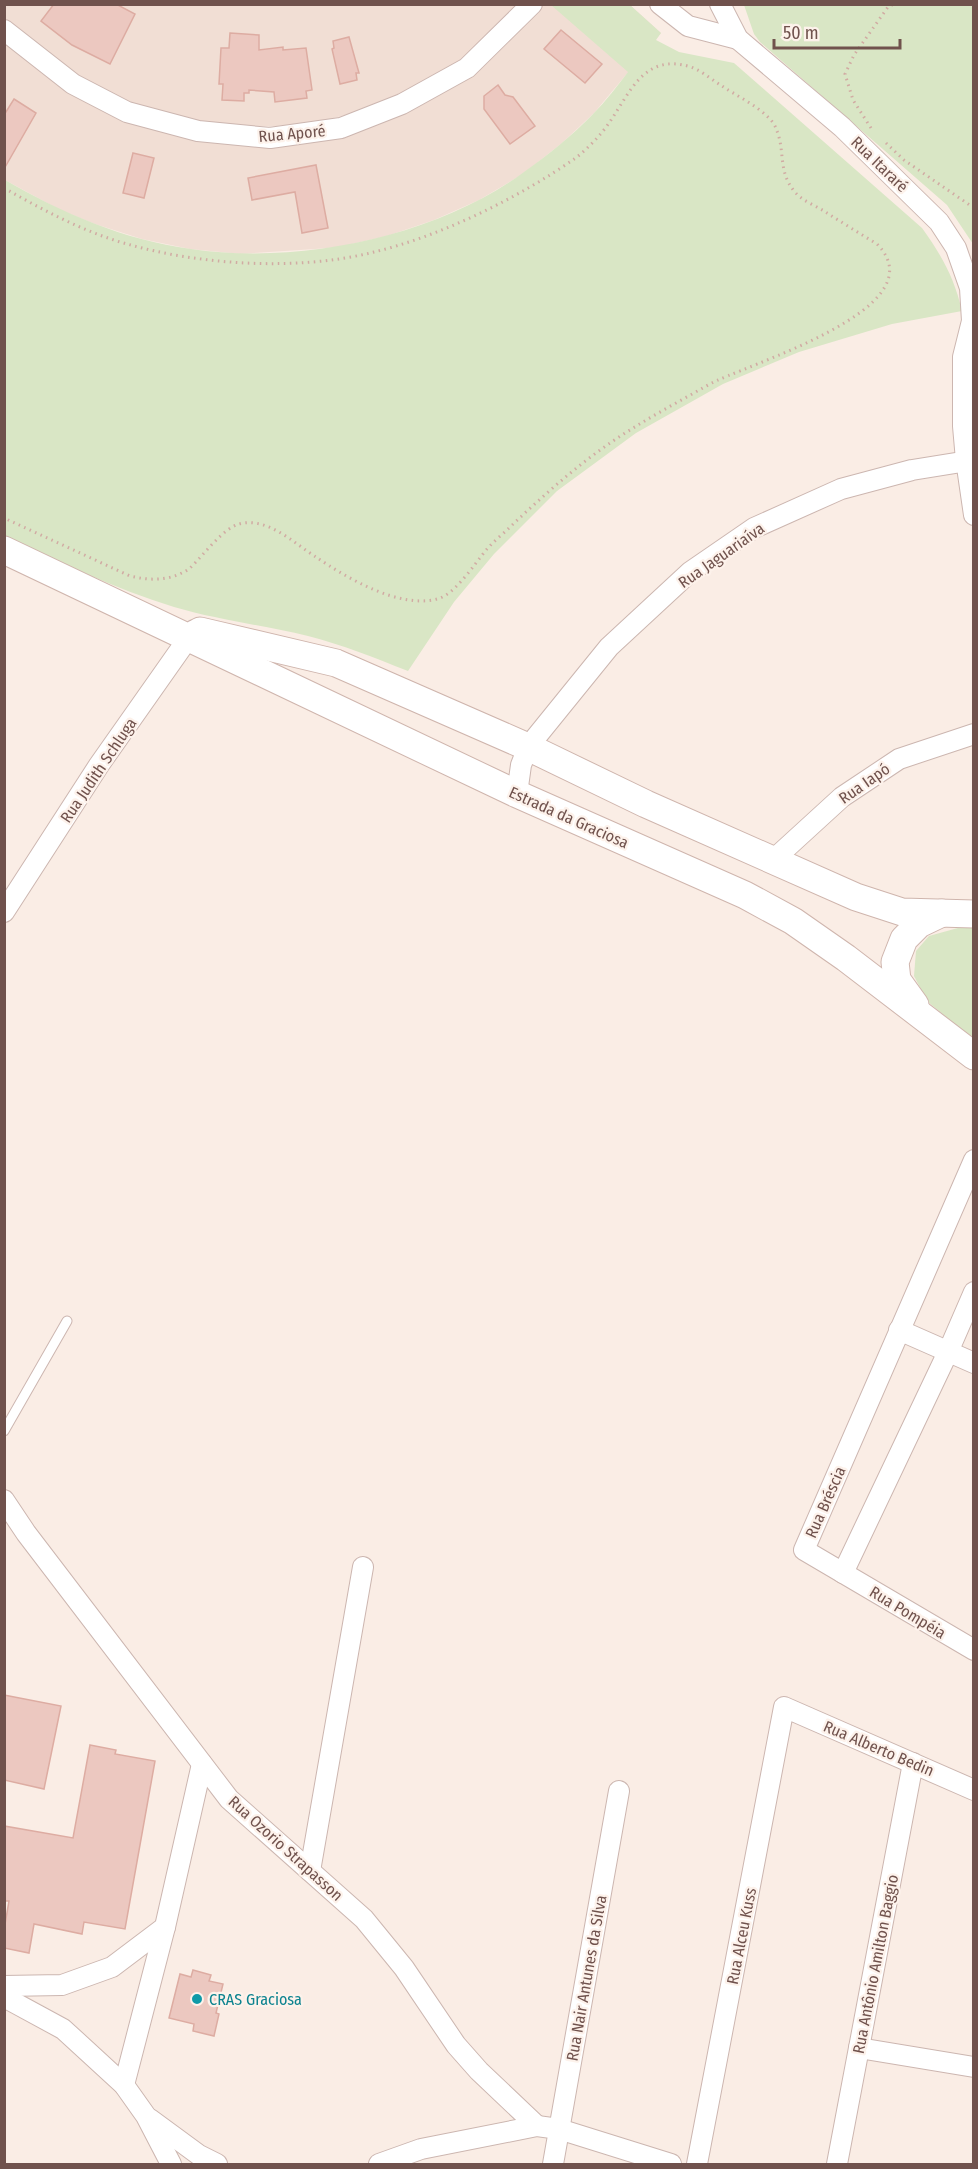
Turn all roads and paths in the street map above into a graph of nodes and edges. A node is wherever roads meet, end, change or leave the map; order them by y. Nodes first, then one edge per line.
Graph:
1 (531, 4) edge
2 (660, 4) edge
3 (720, 4) edge
4 (894, 4) edge
5 (4, 30) edge
6 (738, 39) junction
7 (876, 133) dead end
8 (883, 140) dead end
9 (4, 188) edge
10 (974, 208) edge
11 (973, 322) edge
12 (970, 460) edge
13 (974, 515) edge
14 (4, 518) edge
15 (4, 550) edge
16 (191, 634) junction
17 (974, 734) edge
18 (528, 747) junction
19 (518, 794) junction
20 (772, 861) junction
21 (962, 909) edge
22 (4, 912) edge
23 (928, 1021) junction
24 (974, 1056) edge
25 (974, 1161) edge
26 (974, 1292) edge
27 (67, 1321) dead end
28 (899, 1330) junction
29 (948, 1352) junction
30 (974, 1363) edge
31 (4, 1431) edge
32 (4, 1500) edge
33 (4, 1523) edge
34 (26, 1533) junction
35 (363, 1568) dead end
36 (843, 1573) junction
37 (974, 1650) edge
38 (784, 1707) joint
39 (913, 1763) junction
40 (202, 1764) junction
41 (974, 1790) edge
42 (619, 1791) dead end
43 (310, 1871) junction
44 (165, 1927) junction
45 (4, 1986) edge
46 (4, 1997) edge
47 (859, 2048) junction
48 (974, 2067) edge
49 (124, 2085) junction
50 (146, 2116) junction
51 (537, 2126) junction
52 (559, 2129) junction
53 (171, 2164) edge
54 (217, 2164) edge
55 (379, 2164) edge
56 (553, 2164) edge
57 (671, 2164) edge
58 (697, 2164) edge
59 (837, 2164) edge

1 - 5 street, Rua Aporé
2 - 6 street
3 - 6 street
4 - 7 path
6 - 11 street, Rua Itararé
8 - 10 path
9 - 14 path
11 - 12 street, Rua Itararé
12 - 13 street, Rua Itararé
12 - 18 street, Rua Jaguariaíva
15 - 16 main road, Estrada da Graciosa
16 - 18 main road, Estrada da Graciosa
16 - 19 main road, Estrada da Graciosa
16 - 22 street, Rua Judith Schluga
17 - 20 street, Rua Iapó
18 - 19 street
18 - 20 main road, Estrada da Graciosa
19 - 23 main road, Estrada da Graciosa
20 - 21 main road, Estrada da Graciosa
21 - 23 main road
23 - 24 main road, Estrada da Graciosa
25 - 28 street, Rua Bréscia
26 - 29 street
27 - 31 lane
28 - 29 street
28 - 36 street, Rua Bréscia
29 - 30 street
29 - 36 street
32 - 34 street, Rua Ozorio Strapasson
33 - 34 street
34 - 40 street, Rua Ozorio Strapasson
35 - 43 street
36 - 37 street, Rua Pompéia
38 - 39 street, Rua Alberto Bedin
38 - 58 street, Rua Alceu Kuss
39 - 41 street, Rua Alberto Bedin
39 - 47 street, Rua Antônio Amilton Baggio
40 - 43 street, Rua Ozorio Strapasson
40 - 44 street
42 - 52 street, Rua Nair Antunes da Silva
43 - 51 street, Rua Ozorio Strapasson
44 - 45 street
44 - 49 street
46 - 49 street
47 - 48 street
47 - 59 street, Rua Antônio Amilton Baggio
49 - 50 street
50 - 53 street
50 - 54 street
51 - 52 street
51 - 55 street
52 - 56 street, Rua Nair Antunes da Silva
52 - 57 street

